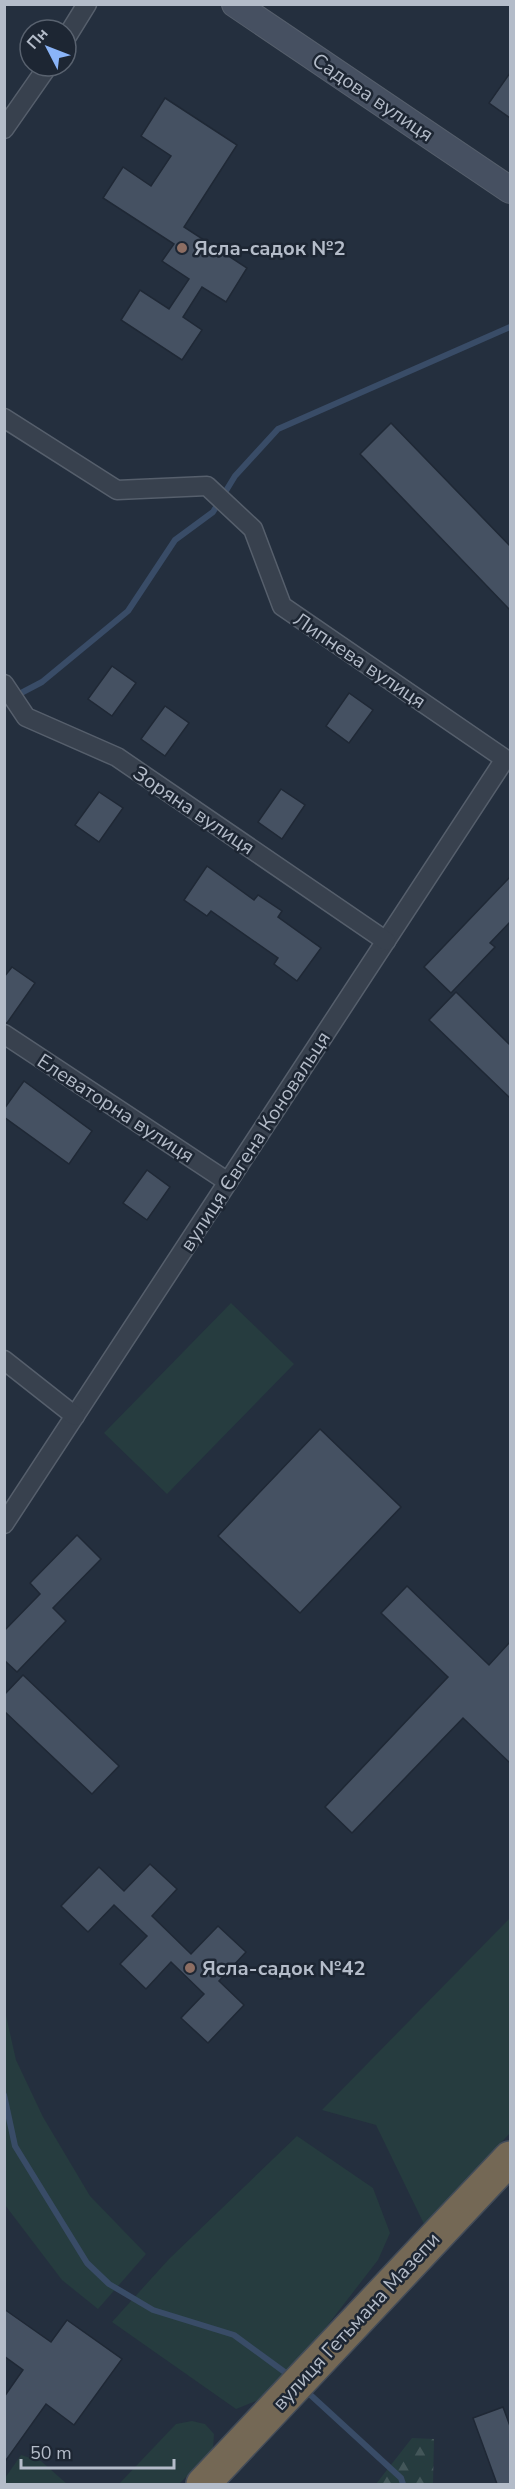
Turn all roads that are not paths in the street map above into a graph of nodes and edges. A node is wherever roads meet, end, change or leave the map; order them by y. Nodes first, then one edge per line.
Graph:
1 (87, 4) edge
2 (235, 4) edge
3 (78, 19) edge
4 (40, 78) edge
5 (4, 129) edge
6 (510, 190) edge
7 (4, 418) edge
8 (5, 685) edge
9 (505, 759) joint
10 (386, 941) junction
11 (4, 1034) edge
12 (228, 1182) junction
13 (4, 1360) edge
14 (75, 1416) junction
15 (4, 1524) edge
16 (510, 2158) edge
17 (203, 2484) edge

1 - 3 street
2 - 6 street, Садова вулиця
4 - 5 street
7 - 9 street, Липнева вулиця
8 - 10 street, Зоряна вулиця
9 - 10 street, вулиця Євгена Коновальця
10 - 12 street, вулиця Євгена Коновальця
11 - 12 street, Елеваторна вулиця
12 - 14 street, вулиця Євгена Коновальця
13 - 14 street
14 - 15 street, вулиця Євгена Коновальця
16 - 17 highway, вулиця Гетьмана Мазепи

